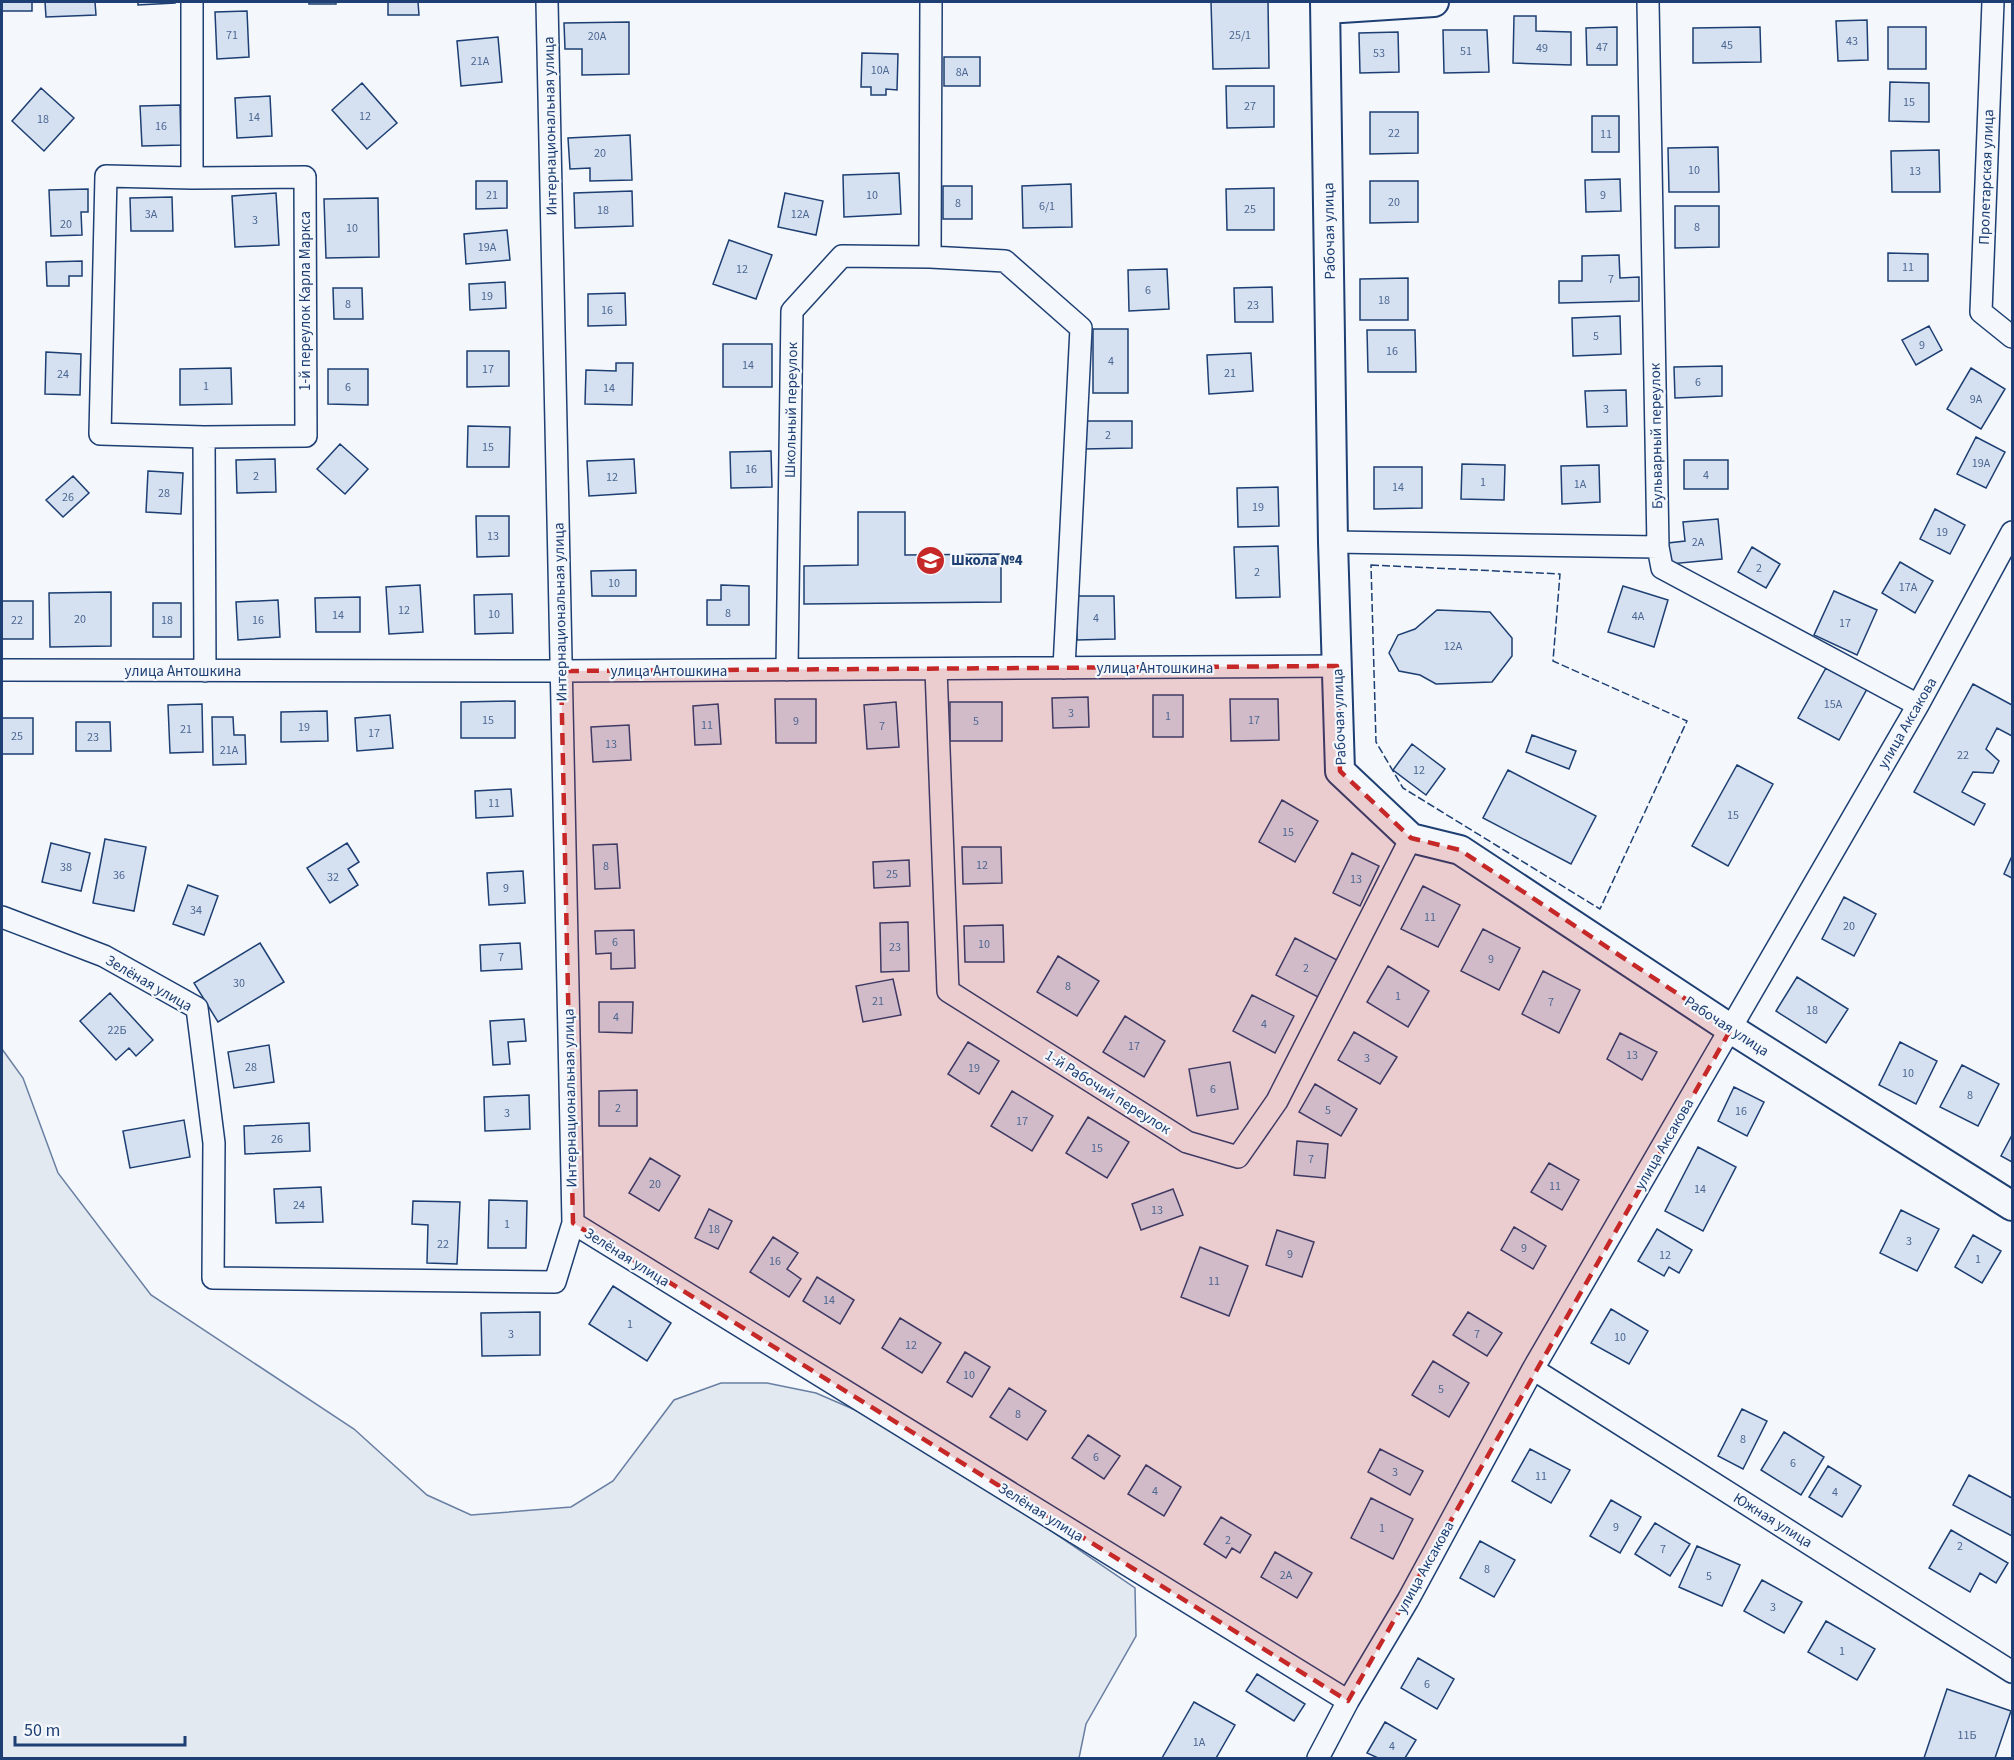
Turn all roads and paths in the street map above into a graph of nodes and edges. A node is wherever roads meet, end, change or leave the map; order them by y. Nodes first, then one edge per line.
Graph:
1 (192, 2) edge
2 (547, 2) edge
3 (931, 2) edge
4 (1434, 2) edge
5 (1647, 2) edge
6 (1993, 2) edge
7 (1325, 5) edge
8 (192, 178) junction
9 (930, 257) junction
10 (2013, 337) edge
11 (204, 436) junction
12 (2013, 532) edge
13 (1333, 542) junction
14 (1658, 547) junction
15 (1337, 666) junction
16 (1064, 668) junction
17 (936, 669) junction
18 (2, 670) edge
19 (787, 670) junction
20 (205, 671) junction
21 (561, 671) junction
22 (1918, 705) junction
23 (1411, 838) junction
24 (2, 917) edge
25 (1731, 1029) junction
26 (2013, 1206) edge
27 (573, 1223) junction
28 (1533, 1369) junction
29 (2013, 1672) edge
30 (1348, 1701) junction
31 (1318, 1758) edge

1 - 8 street
2 - 21 street, Интернациональная улица
3 - 9 street
4 - 7 street
5 - 14 street, Бульварный переулок
6 - 10 street, Пролетарская улица
7 - 13 street, Рабочая улица
8 - 11 street, 1-й переулок Карла Маркса
8 - 11 street, 1-й переулок Карла Маркса
9 - 16 street, Школьный переулок
9 - 19 street, Школьный переулок
11 - 20 street
12 - 22 street, улица Аксакова
13 - 14 street
13 - 15 street, Рабочая улица
14 - 22 street
15 - 16 street, улица Антошкина
15 - 23 street, Рабочая улица
16 - 17 street, улица Антошкина
17 - 19 street, улица Антошкина
17 - 23 street, 1-й Рабочий переулок
18 - 20 street, улица Антошкина
19 - 21 street, улица Антошкина
20 - 21 street, улица Антошкина
21 - 27 street, Интернациональная улица
22 - 25 street, улица Аксакова
23 - 25 street, Рабочая улица
24 - 27 street, Зелёная улица
25 - 26 street, Рабочая улица
25 - 28 street, улица Аксакова
27 - 30 street, Зелёная улица
28 - 29 street, Южная улица
28 - 30 street, улица Аксакова
30 - 31 street, улица Аксакова

